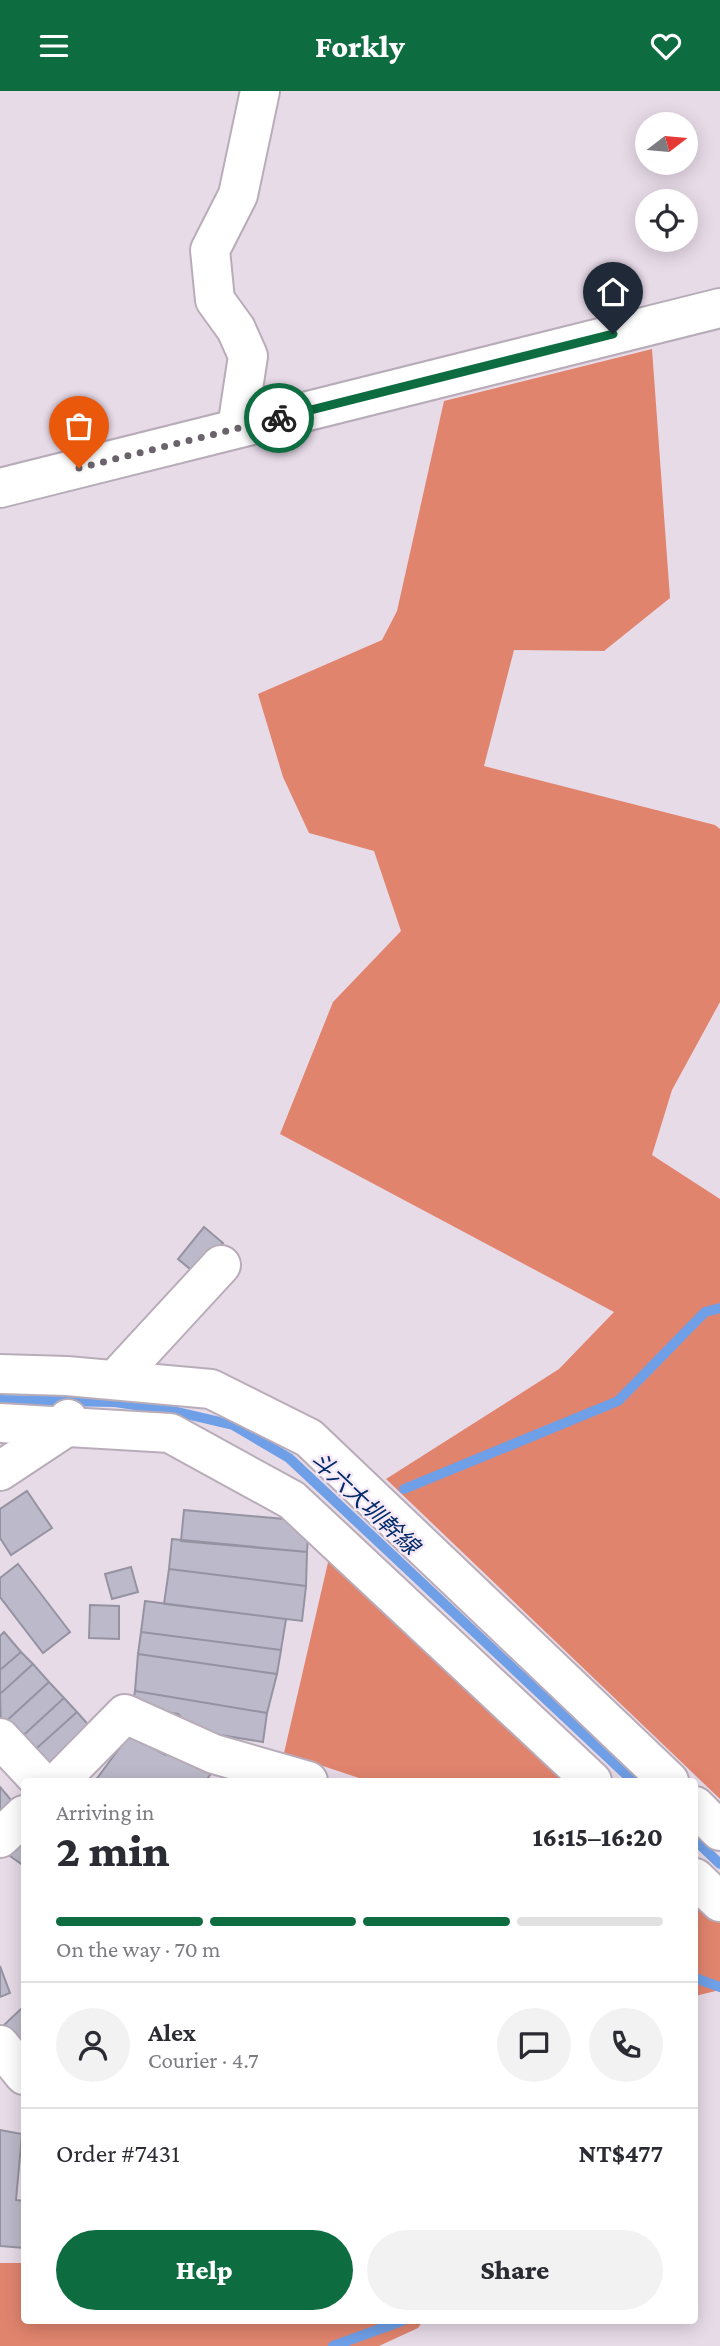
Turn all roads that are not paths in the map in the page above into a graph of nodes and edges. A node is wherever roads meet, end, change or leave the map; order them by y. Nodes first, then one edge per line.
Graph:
1 (260, 91) edge
2 (720, 308) edge
3 (237, 429) junction
4 (0, 488) edge
5 (221, 1265) dead end
6 (0, 1374) edge
7 (67, 1376) junction
8 (115, 1380) junction
9 (0, 1423) edge
10 (68, 1426) junction
11 (0, 1471) edge
12 (0, 1738) edge
13 (37, 1778) edge
14 (62, 1778) edge
15 (298, 1778) edge
16 (589, 1778) edge
17 (666, 1778) edge
18 (698, 1810) edge
19 (21, 1818) edge
20 (720, 1831) edge
21 (0, 1839) edge
22 (698, 1881) edge
23 (720, 1902) edge
24 (0, 2045) edge
25 (21, 2071) edge

1 - 3 street
2 - 3 street
3 - 4 street
5 - 8 street
6 - 7 street
7 - 8 street
7 - 10 street
8 - 17 street
9 - 10 street
10 - 11 street
10 - 16 street
12 - 13 street
14 - 15 street
18 - 20 street
19 - 21 street
22 - 23 street
24 - 25 street

